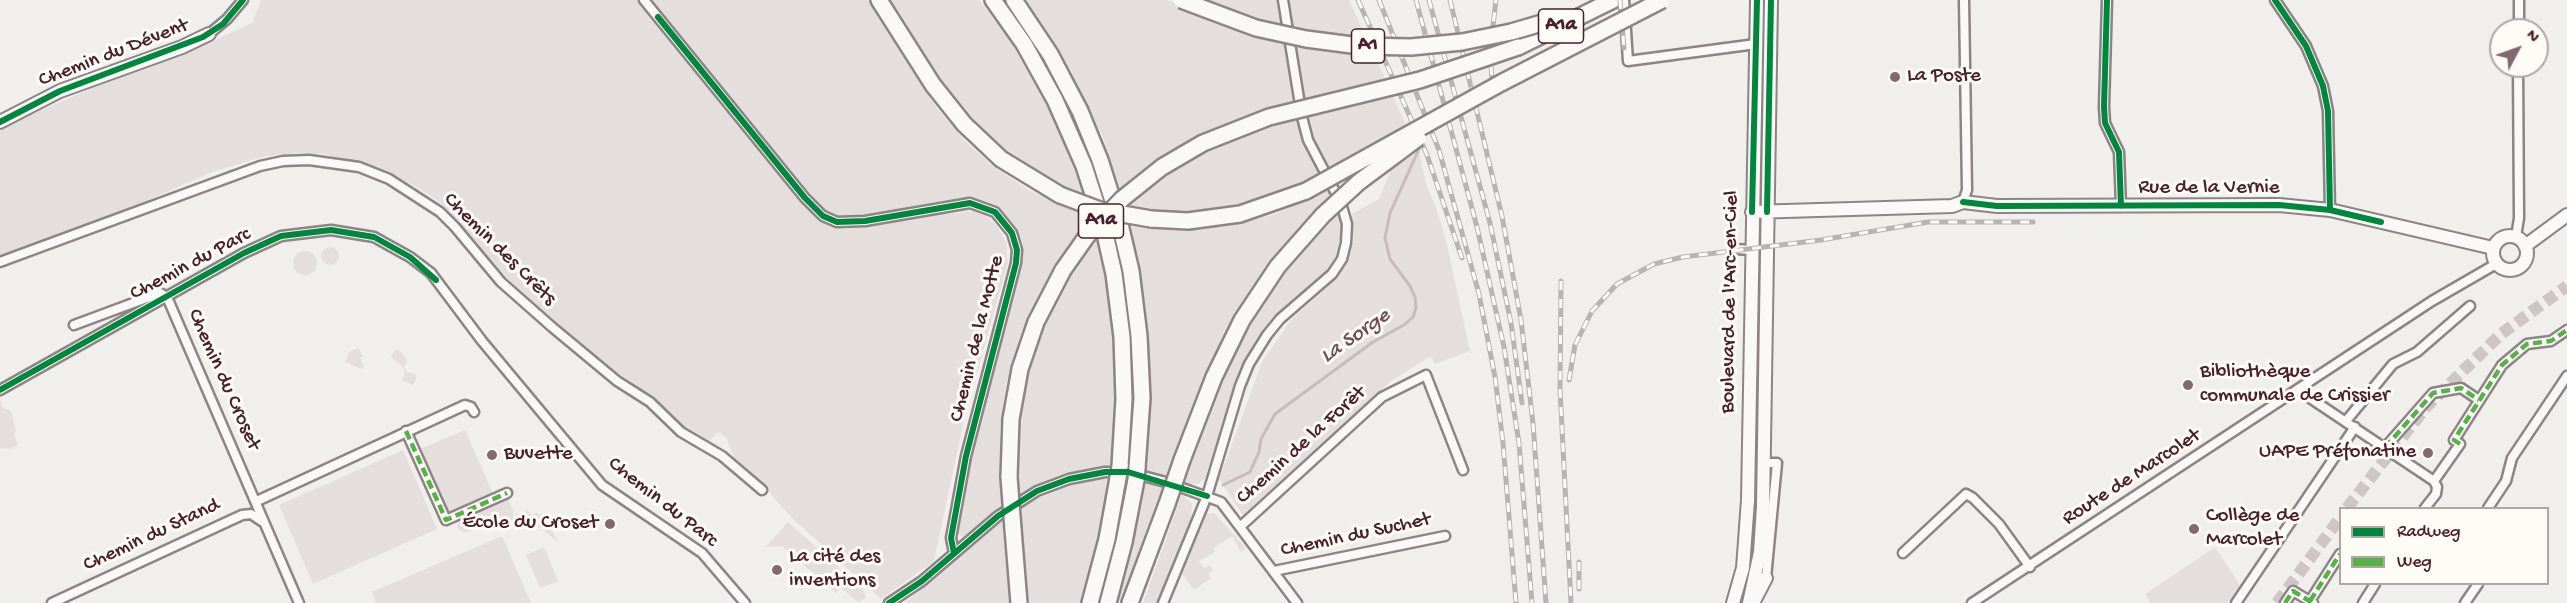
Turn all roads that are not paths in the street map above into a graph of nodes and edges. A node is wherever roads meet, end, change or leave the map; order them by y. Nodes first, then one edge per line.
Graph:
1 (243, 0) edge
2 (644, 0) edge
3 (879, 0) edge
4 (993, 0) edge
5 (1014, 0) edge
6 (1181, 0) edge
7 (1283, 0) edge
8 (1624, 0) edge
9 (1662, 0) edge
10 (1757, 0) edge
11 (1771, 0) edge
12 (1964, 0) edge
13 (2108, 0) edge
14 (2275, 0) edge
15 (2519, 0) edge
16 (1608, 2) edge
17 (2519, 18) edge
18 (209, 34) joint
19 (1756, 44) junction
20 (2518, 78) edge
21 (1464, 103) junction
22 (0, 122) edge
23 (1963, 201) junction
24 (2121, 206) junction
25 (2330, 210) junction
26 (1752, 212) junction
27 (1767, 212) junction
28 (2567, 215) edge
29 (2521, 241) junction
30 (2493, 248) junction
31 (1736, 249) dead end
32 (1751, 250) junction
33 (0, 262) edge
34 (2496, 264) junction
35 (166, 297) junction
36 (2470, 306) dead end
37 (75, 325) dead end
38 (2567, 330) edge
39 (2567, 376) edge
40 (0, 390) edge
41 (2298, 390) junction
42 (2479, 400) junction
43 (474, 412) dead end
44 (2346, 421) junction
45 (2355, 427) junction
46 (406, 431) junction
47 (2388, 449) junction
48 (1764, 463) junction
49 (1463, 470) dead end
50 (2434, 482) junction
51 (762, 490) dead end
52 (507, 493) dead end
53 (1207, 495) junction
54 (257, 501) junction
55 (2426, 507) edge
56 (2489, 507) edge
57 (266, 525) junction
58 (1241, 526) junction
59 (1445, 536) dead end
60 (954, 553) junction
61 (1903, 553) dead end
62 (2339, 556) edge
63 (2030, 567) junction
64 (1274, 571) junction
65 (1766, 579) joint
66 (2374, 585) edge
67 (2477, 585) edge
68 (2312, 602) edge
69 (52, 603) edge
70 (299, 603) edge
71 (745, 603) edge
72 (889, 603) edge
73 (1019, 603) edge
74 (1090, 603) edge
75 (1108, 603) edge
76 (1130, 603) edge
77 (1163, 603) edge
78 (1297, 603) edge
79 (1733, 603) edge
80 (1751, 603) edge
81 (1972, 603) edge
82 (2236, 603) edge
83 (2285, 603) edge
84 (2362, 603) edge
85 (2465, 603) edge

1 - 18 street
2 - 60 street, Chemin de la Motte
3 - 21 highway, bridge
4 - 74 highway, A1a
5 - 75 highway, A1a
6 - 16 highway, A1, bridge
7 - 53 street
8 - 19 street
9 - 21 highway, bridge
10 - 19 main road, Boulevard de l'Arc-en-Ciel
11 - 27 main road, Boulevard de l'Arc-en-Ciel
12 - 23 street
13 - 24 street
14 - 25 street
15 - 17 street
16 - 73 highway, A1a, bridge
18 - 22 main road, Chemin du Dévent
19 - 26 main road, Boulevard de l'Arc-en-Ciel
20 - 29 street
21 - 76 highway, bridge
23 - 24 main road, Rue de la Vernie
23 - 27 main road, Rue de la Vernie
24 - 25 main road, Rue de la Vernie
25 - 30 main road, Rue de la Vernie
26 - 27 main road, Rue de la Vernie
26 - 32 main road, Boulevard de l'Arc-en-Ciel
27 - 48 main road, Boulevard de l'Arc-en-Ciel
28 - 29 main road
29 - 30 main road
29 - 34 main road
30 - 34 main road
31 - 32 street
32 - 79 main road, Boulevard de l'Arc-en-Ciel
33 - 51 street, Chemin des Crêts
34 - 41 street, Route de Marcolet
35 - 37 street, Chemin du Croset
35 - 40 street, Chemin du Parc
35 - 54 street, Chemin du Croset
35 - 71 street, Chemin du Parc
36 - 44 street
38 - 42 street
39 - 56 street
41 - 44 street
41 - 63 street, Route de Marcolet
42 - 47 street
42 - 50 street
43 - 46 street
44 - 45 street
45 - 47 street
45 - 82 street
46 - 52 street
46 - 54 street
47 - 50 street
48 - 65 street
48 - 80 main road, Boulevard de l'Arc-en-Ciel
49 - 58 street, Chemin de la Forêt
50 - 55 street
53 - 58 street, Chemin de la Forêt
53 - 60 street
53 - 77 street
54 - 57 street, Chemin du Croset
57 - 69 street, Chemin du Stand
57 - 70 street, Chemin du Croset
58 - 64 street, Chemin de la Forêt
59 - 64 street, Chemin du Suchet
60 - 72 street
61 - 63 street
62 - 68 street
63 - 81 street, Route de Marcolet
64 - 78 street, Chemin de la Forêt
65 - 80 main road
66 - 84 street
67 - 85 street
68 - 83 street

